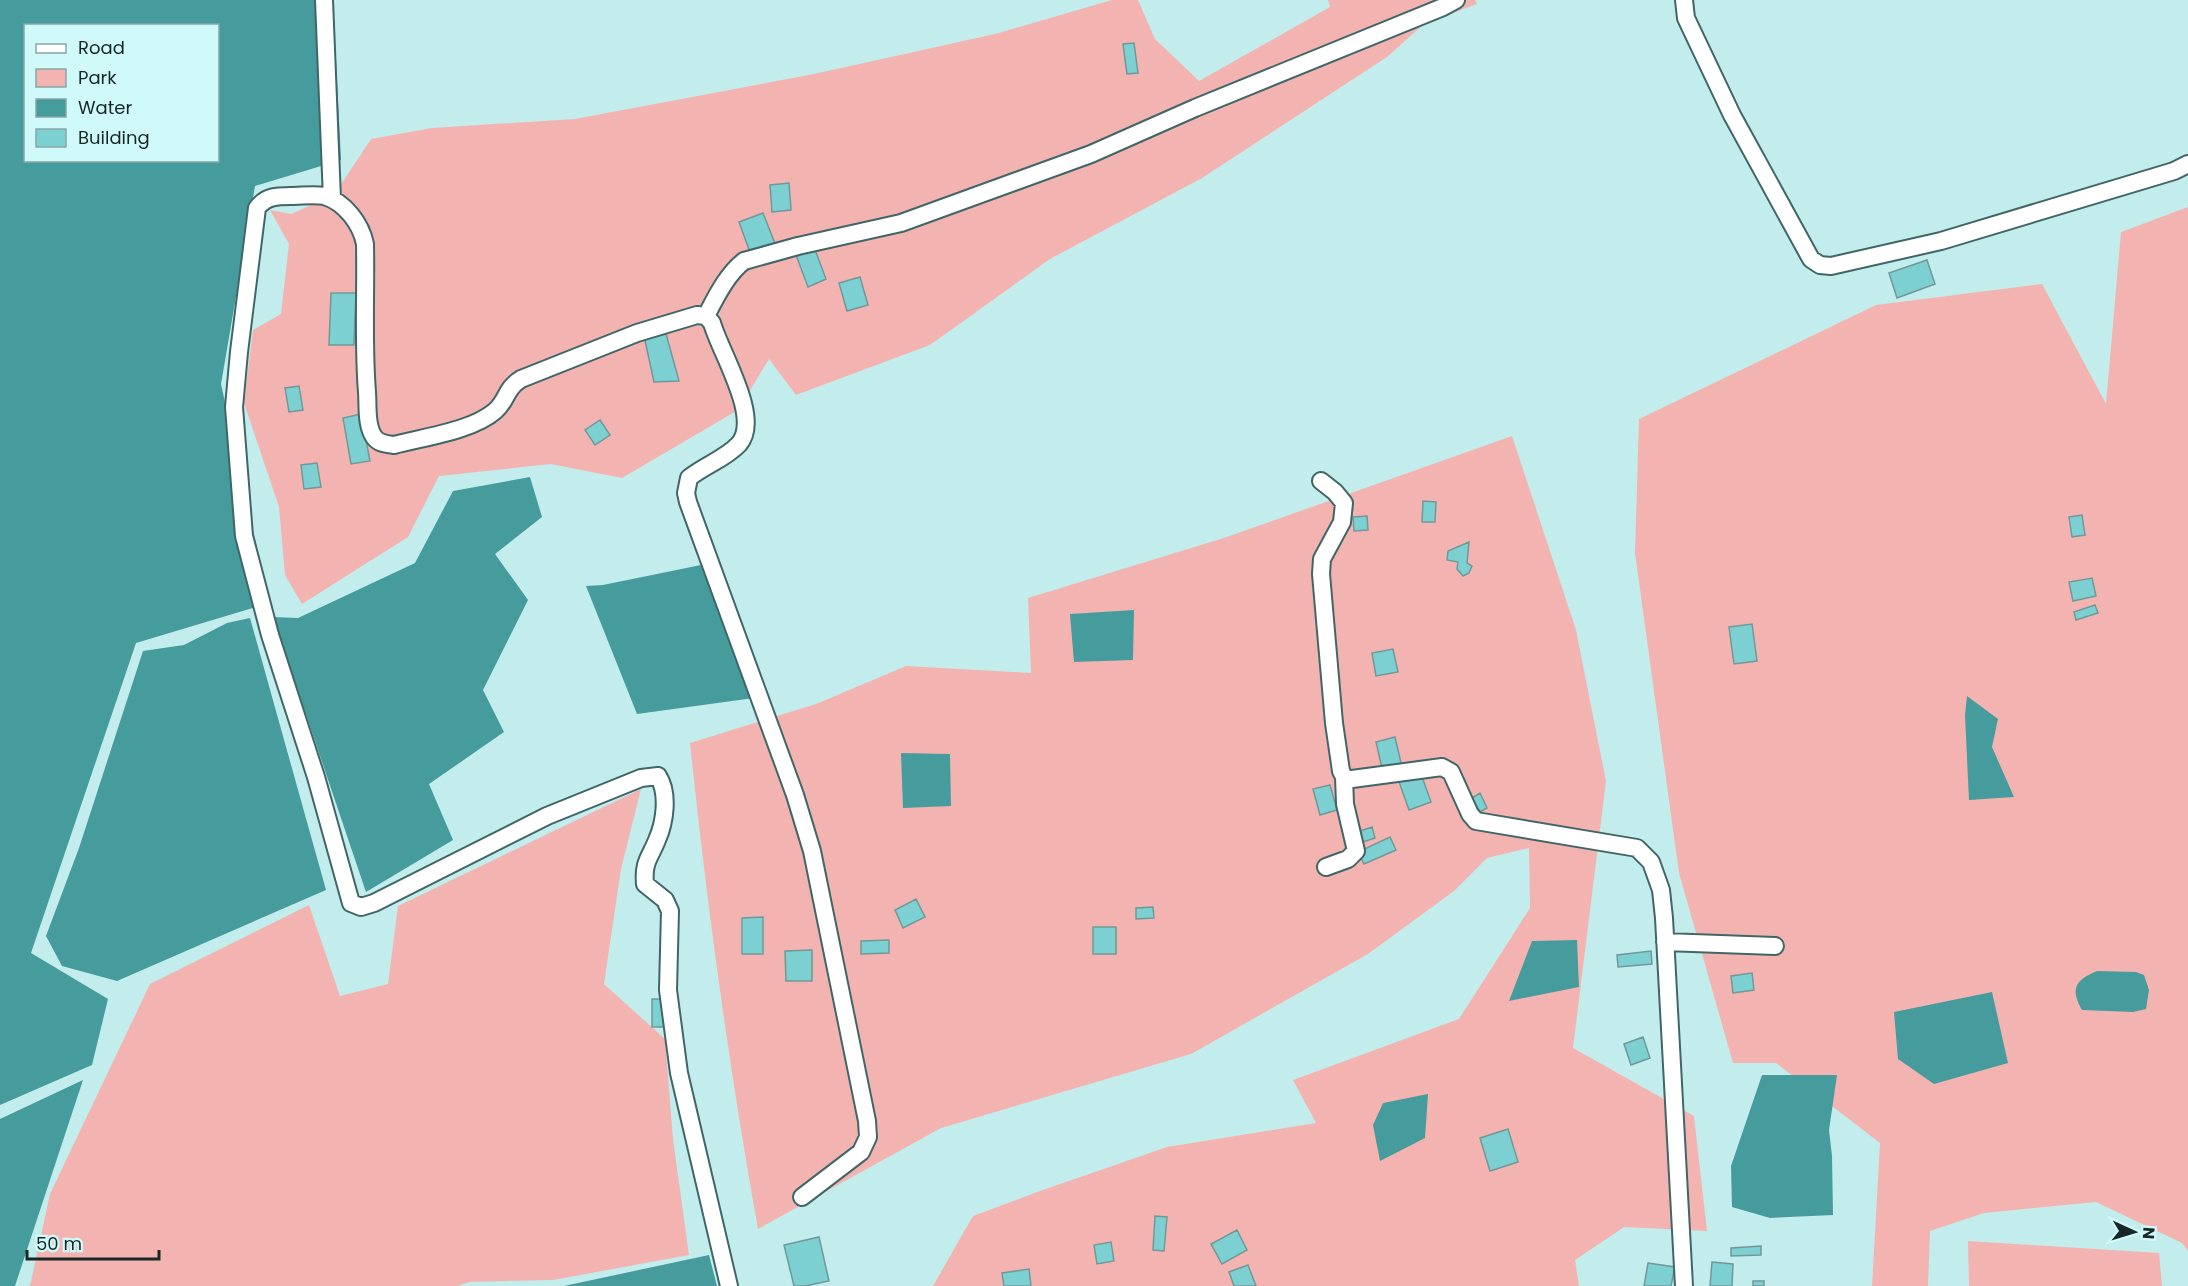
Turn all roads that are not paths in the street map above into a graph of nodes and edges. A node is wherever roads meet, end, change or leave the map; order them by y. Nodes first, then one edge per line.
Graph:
1 (324, 0) edge
2 (1456, 0) edge
3 (1684, 0) edge
4 (2188, 164) edge
5 (332, 199) junction
6 (706, 316) junction
7 (1321, 481) dead end
8 (1344, 777) junction
9 (1326, 867) dead end
10 (1665, 942) junction
11 (1775, 946) dead end
12 (802, 1197) dead end
13 (729, 1286) edge
14 (1684, 1286) edge

1 - 5 street
2 - 6 street
3 - 4 street
5 - 6 street
5 - 13 street
6 - 12 street
7 - 8 street
8 - 9 street
8 - 10 street
10 - 11 street
10 - 14 street

